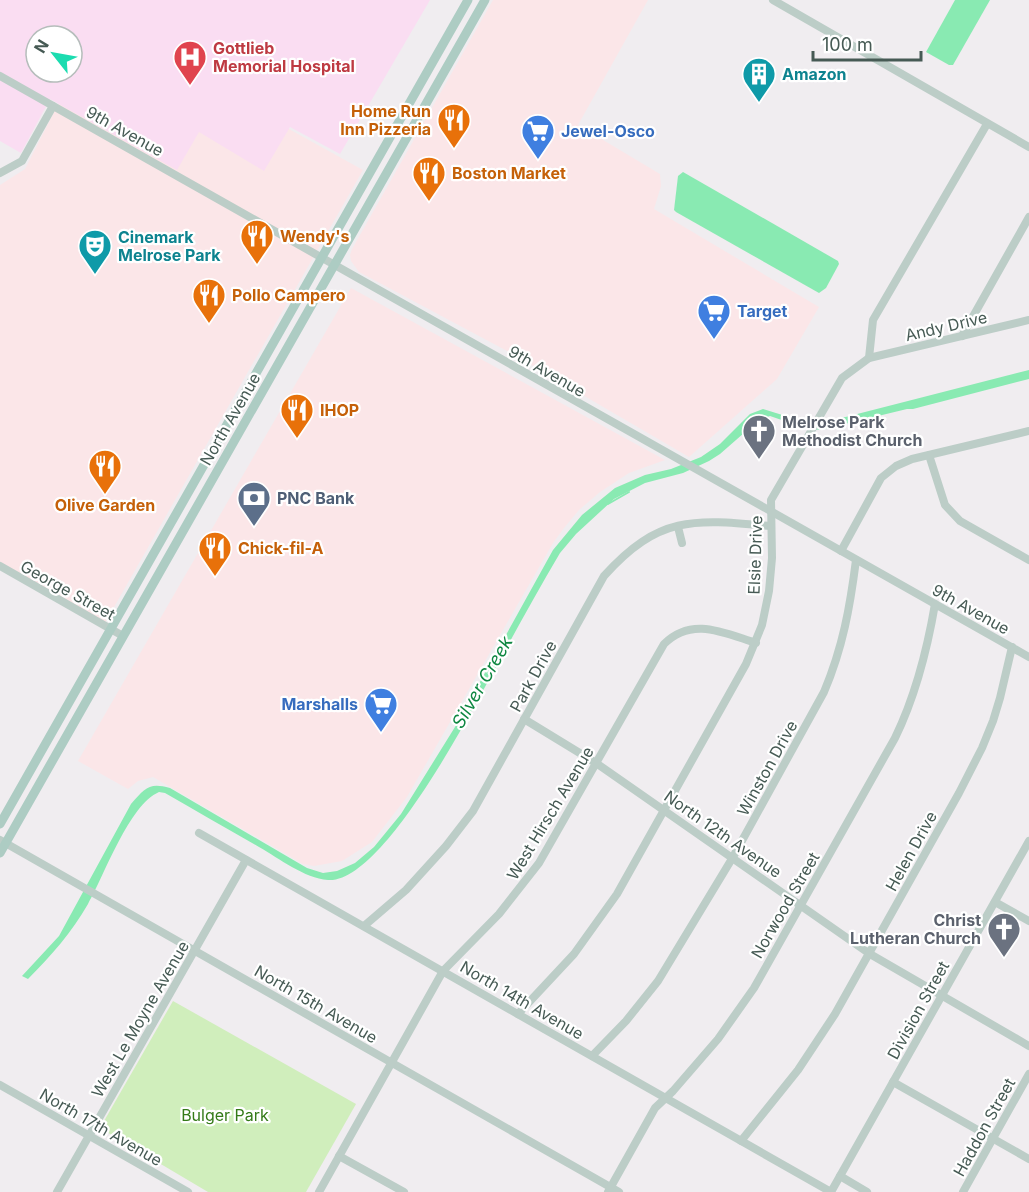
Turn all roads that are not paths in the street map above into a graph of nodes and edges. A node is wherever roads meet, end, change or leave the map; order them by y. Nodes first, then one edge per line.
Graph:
1 (468, 0) edge
2 (485, 0) edge
3 (773, 0) edge
4 (0, 76) edge
5 (53, 106) junction
6 (987, 124) junction
7 (1029, 147) edge
8 (0, 173) edge
9 (1029, 217) edge
10 (322, 259) junction
11 (334, 266) junction
12 (1029, 320) edge
13 (962, 336) junction
14 (869, 358) junction
15 (1029, 431) edge
16 (929, 455) junction
17 (770, 511) junction
18 (770, 526) junction
19 (678, 527) junction
20 (682, 543) dead end
21 (840, 550) junction
22 (856, 560) junction
23 (1029, 560) edge
24 (0, 567) edge
25 (935, 604) junction
26 (111, 629) junction
27 (123, 636) junction
28 (756, 643) junction
29 (1012, 647) junction
30 (1029, 657) edge
31 (524, 719) junction
32 (596, 763) junction
33 (664, 810) junction
34 (0, 824) edge
35 (199, 833) dead end
36 (1029, 841) edge
37 (3, 842) edge
38 (0, 853) edge
39 (734, 857) junction
40 (246, 860) junction
41 (995, 902) junction
42 (801, 906) junction
43 (1029, 921) edge
44 (364, 926) junction
45 (195, 950) junction
46 (870, 954) junction
47 (443, 971) junction
48 (942, 996) junction
49 (518, 1014) junction
50 (1029, 1046) edge
51 (592, 1056) junction
52 (392, 1064) junction
53 (1029, 1074) edge
54 (893, 1082) junction
55 (0, 1085) edge
56 (666, 1098) junction
57 (89, 1135) junction
58 (993, 1138) junction
59 (741, 1141) junction
60 (339, 1156) junction
61 (1029, 1159) edge
62 (840, 1176) junction
63 (609, 1190) edge
64 (57, 1192) edge
65 (188, 1192) edge
66 (319, 1192) edge
67 (404, 1192) edge
68 (620, 1192) edge
69 (831, 1192) edge
70 (867, 1192) edge
71 (963, 1192) edge

1 - 10 main road, North Avenue
2 - 11 main road, North Avenue
3 - 6 street
4 - 5 street, 9th Avenue
5 - 8 street
5 - 10 street, 9th Avenue
6 - 7 street
6 - 14 street
9 - 13 street
10 - 11 street, 9th Avenue
10 - 26 main road, North Avenue
11 - 17 street, 9th Avenue
11 - 27 main road, North Avenue
12 - 13 street, Andy Drive
13 - 14 street, Andy Drive
14 - 17 street, Elsie Drive
15 - 16 street
16 - 21 street
16 - 23 street
17 - 18 street, Elsie Drive
17 - 21 street, 9th Avenue
18 - 19 street, Park Drive
18 - 28 street, Elsie Drive
19 - 20 street
19 - 31 street, Park Drive
21 - 22 street, 9th Avenue
22 - 25 street, 9th Avenue
22 - 39 street, Winston Drive
24 - 26 street, George Street
25 - 29 street, 9th Avenue
25 - 42 street, Norwood Street
26 - 27 street, George Street
26 - 34 main road, North Avenue
27 - 37 main road, North Avenue
28 - 32 street, West Hirsch Avenue
28 - 33 street, Elsie Drive
29 - 30 street, 9th Avenue
29 - 46 street, Helen Drive
31 - 32 street, North 12th Avenue
31 - 44 street, Park Drive
32 - 33 street, North 12th Avenue
32 - 47 street, West Hirsch Avenue
33 - 39 street, North 12th Avenue
33 - 49 street, Elsie Drive
35 - 40 street, North 14th Avenue
36 - 41 street, Division Street
37 - 38 main road, North Avenue
37 - 45 street, North 15th Avenue
39 - 42 street, North 12th Avenue
39 - 51 street, Winston Drive
40 - 44 street, North 14th Avenue
40 - 45 street, West Le Moyne Avenue
41 - 43 street
41 - 48 street, Division Street
42 - 46 street, North 12th Avenue
42 - 56 street, Norwood Street
44 - 47 street, North 14th Avenue
45 - 52 street, North 15th Avenue
45 - 57 street, West Le Moyne Avenue
46 - 48 street, North 12th Avenue
46 - 59 street, Helen Drive
47 - 49 street, North 14th Avenue
47 - 52 street, West Hirsch Avenue
48 - 50 street, North 12th Avenue
48 - 54 street, Division Street
49 - 51 street, North 14th Avenue
51 - 56 street, North 14th Avenue
52 - 60 street, West Hirsch Avenue
52 - 63 street, North 15th Avenue
53 - 58 street, Haddon Street
54 - 58 street
54 - 62 street, Division Street
55 - 57 street, North 17th Avenue
56 - 59 street, North 14th Avenue
56 - 63 street, Norwood Street
57 - 64 street, West Le Moyne Avenue
57 - 65 street, North 17th Avenue
58 - 61 street
58 - 71 street, Haddon Street
59 - 69 street, North 14th Avenue
60 - 66 street, West Hirsch Avenue
60 - 67 street
62 - 69 street, Division Street
62 - 70 street
63 - 68 street, North 15th Avenue

